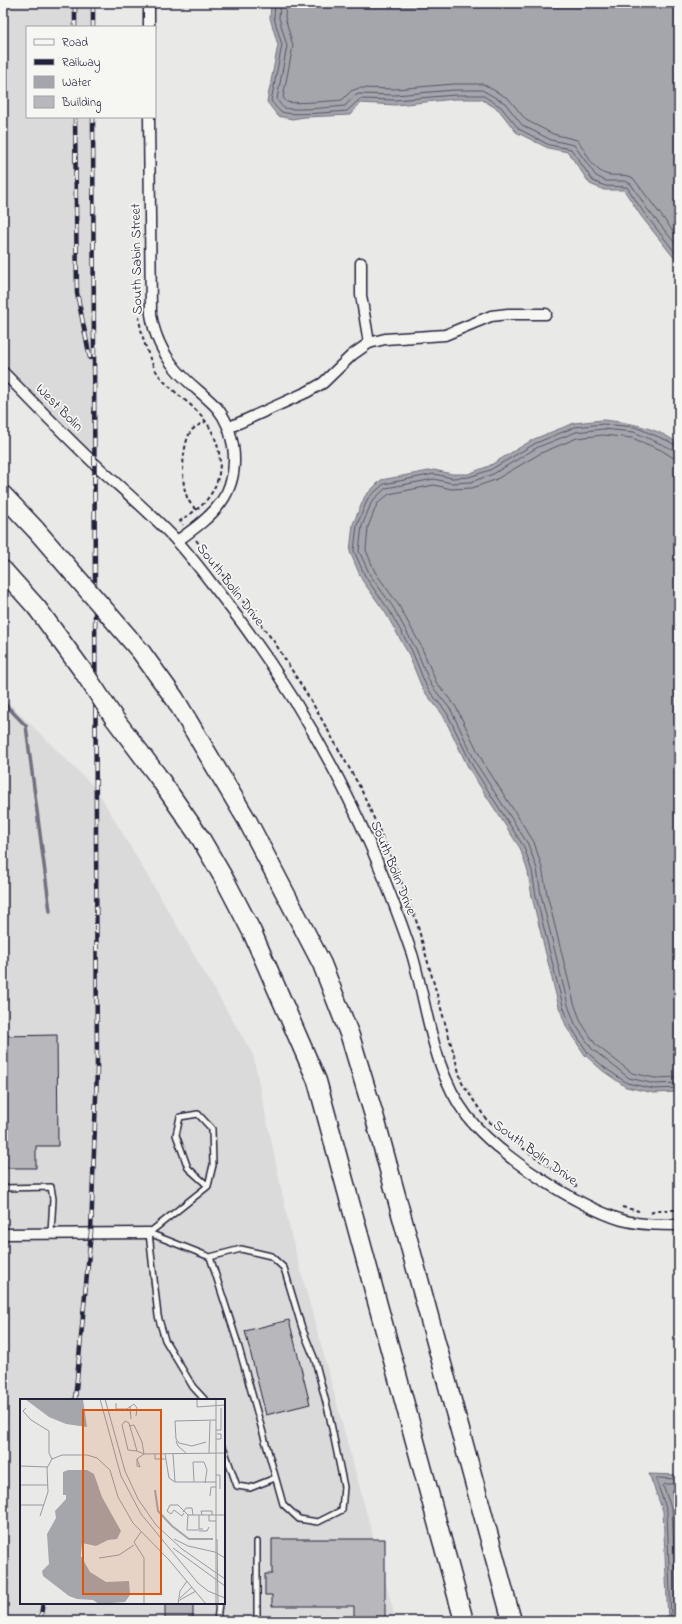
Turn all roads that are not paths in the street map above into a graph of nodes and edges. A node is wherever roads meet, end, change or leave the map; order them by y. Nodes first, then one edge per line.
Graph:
1 (149, 3) edge
2 (149, 26) edge
3 (150, 118) edge
4 (361, 263) dead end
5 (546, 314) dead end
6 (369, 343) junction
7 (3, 372) edge
8 (230, 427) junction
9 (95, 464) joint
10 (3, 495) edge
11 (177, 541) junction
12 (3, 570) edge
13 (208, 1186) junction
14 (3, 1188) edge
15 (679, 1225) edge
16 (50, 1233) junction
17 (149, 1233) junction
18 (3, 1234) edge
19 (210, 1257) junction
20 (204, 1399) edge
21 (225, 1451) edge
22 (275, 1478) junction
23 (258, 1542) dead end
24 (219, 1604) edge
25 (217, 1621) edge
26 (259, 1621) edge
27 (464, 1621) edge
28 (512, 1621) edge

1 - 2 street
3 - 8 street, South Sabin Street
4 - 6 street
5 - 6 street
6 - 8 street
7 - 9 street, West Bolin
8 - 11 street, South Sabin Street
9 - 11 street, South Bolin Drive
10 - 28 highway, bridge
11 - 15 street, South Bolin Drive
12 - 27 highway, bridge
13 - 13 lane
13 - 17 lane
14 - 16 lane
16 - 17 street
16 - 18 street
17 - 19 lane
17 - 20 lane
19 - 22 lane
19 - 22 lane
21 - 22 lane
23 - 26 lane
24 - 25 lane

